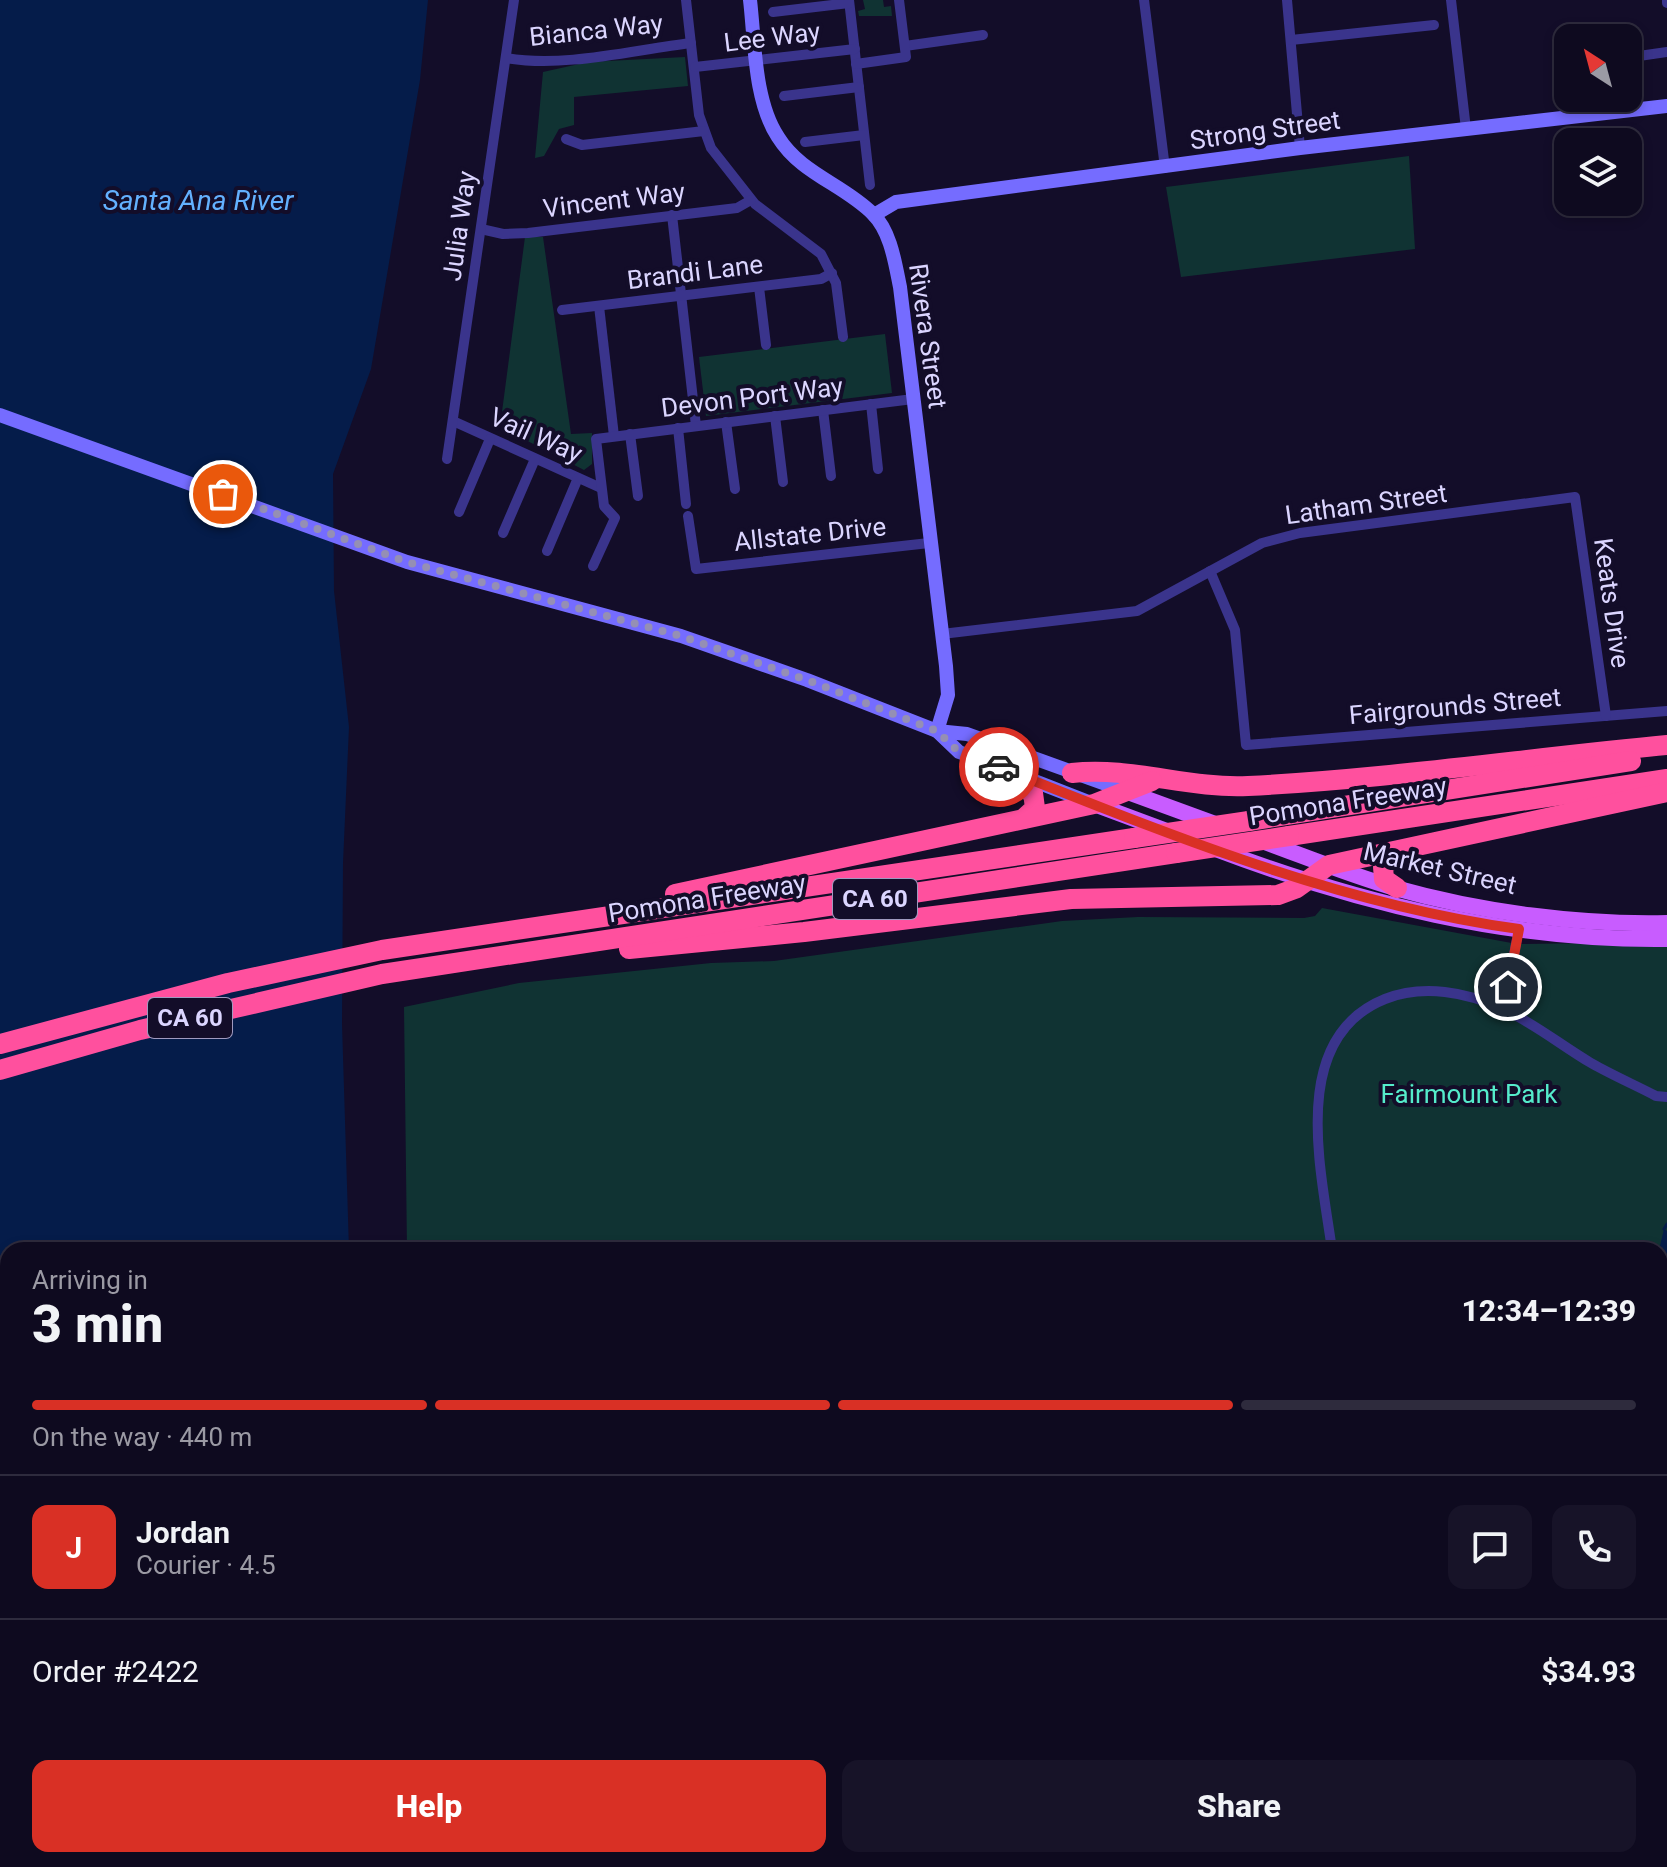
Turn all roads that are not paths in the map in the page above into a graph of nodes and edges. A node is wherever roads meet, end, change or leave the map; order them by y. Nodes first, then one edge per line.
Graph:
1 (514, 0) edge
2 (686, 0) edge
3 (750, 0) edge
4 (899, 0) edge
5 (1144, 0) edge
6 (1287, 0) edge
7 (1451, 0) edge
8 (849, 2) edge
9 (773, 12) dead end
10 (1434, 25) dead end
11 (983, 35) dead end
12 (1291, 40) junction
13 (691, 43) junction
14 (905, 46) junction
15 (855, 49) junction
16 (1667, 52) edge
17 (1642, 56) edge
18 (506, 58) junction
19 (758, 61) junction
20 (856, 64) junction
21 (695, 67) junction
22 (859, 87) junction
23 (784, 96) dead end
24 (1667, 106) edge
25 (1466, 129) junction
26 (704, 131) junction
27 (864, 135) junction
28 (566, 139) dead end
29 (805, 142) dead end
30 (1300, 148) junction
31 (1165, 168) junction
32 (870, 185) dead end
33 (751, 200) junction
34 (672, 215) junction
35 (874, 215) junction
36 (481, 229) junction
37 (832, 273) junction
38 (759, 287) junction
39 (681, 296) junction
40 (599, 306) junction
41 (562, 310) dead end
42 (843, 337) dead end
43 (766, 345) dead end
44 (913, 399) junction
45 (871, 404) junction
46 (823, 410) junction
47 (0, 415) edge
48 (775, 416) junction
49 (453, 421) junction
50 (726, 422) junction
51 (696, 426) junction
52 (678, 428) junction
53 (630, 434) junction
54 (614, 436) junction
55 (490, 439) junction
56 (447, 459) dead end
57 (535, 459) junction
58 (878, 469) dead end
59 (831, 476) dead end
60 (578, 478) junction
61 (783, 482) dead end
62 (601, 488) junction
63 (735, 489) dead end
64 (638, 496) dead end
65 (1575, 497) joint
66 (686, 504) dead end
67 (459, 512) dead end
68 (688, 516) dead end
69 (503, 533) dead end
70 (929, 543) junction
71 (547, 551) dead end
72 (593, 566) dead end
73 (1210, 571) junction
74 (942, 634) junction
75 (1667, 711) edge
76 (1606, 716) junction
77 (937, 731) junction
78 (1667, 745) edge
79 (1667, 755) edge
80 (978, 759) junction
81 (1072, 773) junction
82 (1667, 779) edge
83 (1156, 780) junction
84 (1125, 791) junction
85 (1667, 792) edge
86 (1094, 804) junction
87 (1023, 819) junction
88 (1405, 849) junction
89 (1329, 865) junction
90 (1305, 881) junction
91 (1397, 888) junction
92 (1521, 920) junction
93 (579, 921) junction
94 (1667, 923) edge
95 (1667, 939) edge
96 (573, 944) junction
97 (1503, 1009) junction
98 (0, 1044) edge
99 (0, 1070) edge
100 (1667, 1097) edge
101 (1331, 1242) edge

1 - 18 street, Julia Way
2 - 13 street
3 - 19 street, Rivera Street
4 - 14 street
5 - 31 street
6 - 12 street
7 - 25 street
8 - 9 street
8 - 15 street
10 - 12 street
11 - 14 street
12 - 30 street
13 - 18 street, Bianca Way
13 - 21 street
14 - 20 street
15 - 19 street, Lee Way
15 - 20 street
16 - 17 street
18 - 36 street, Julia Way
19 - 21 street, Lee Way
19 - 35 street, Rivera Street
20 - 22 street
21 - 26 street
22 - 23 street
22 - 27 street
24 - 25 street, Strong Street
25 - 30 street, Strong Street
26 - 28 street
26 - 33 street
27 - 29 street
27 - 32 street
30 - 31 street, Strong Street
31 - 35 street, Strong Street
33 - 34 street, Vincent Way
33 - 37 street
34 - 36 street, Vincent Way
34 - 39 street
35 - 44 street, Rivera Street
36 - 49 street, Julia Way
37 - 38 street, Brandi Lane
37 - 42 street
38 - 39 street, Brandi Lane
38 - 43 street
39 - 40 street, Brandi Lane
39 - 51 street
40 - 41 street, Brandi Lane
40 - 54 street
44 - 45 street, Devon Port Way
44 - 70 street, Rivera Street
45 - 46 street, Devon Port Way
45 - 58 street
46 - 48 street, Devon Port Way
46 - 59 street
47 - 77 street, Market Street
48 - 50 street, Devon Port Way
48 - 61 street
49 - 55 street, Vail Way
49 - 56 street, Julia Way
50 - 51 street, Devon Port Way
50 - 63 street
51 - 52 street, Devon Port Way
52 - 53 street, Devon Port Way
52 - 66 street
53 - 54 street, Devon Port Way
53 - 64 street
54 - 62 street, Devon Port Way
55 - 57 street, Vail Way
55 - 67 street
57 - 60 street, Vail Way
57 - 69 street
60 - 62 street, Vail Way
60 - 71 street
62 - 72 street
65 - 73 street, Latham Street
65 - 76 street, Keats Drive
68 - 70 street, Allstate Drive
70 - 74 street, Rivera Street
73 - 74 street, Latham Street
73 - 76 street, Fairgrounds Street
74 - 77 street, Rivera Street
75 - 76 street, Fairgrounds Street
77 - 80 street, Market Street
77 - 81 street, Market Street
78 - 83 highway
79 - 93 highway, Pomona Freeway / CA 60, bridge
80 - 86 street, Market Street
80 - 87 highway
81 - 83 highway
81 - 84 street, Market Street
82 - 96 highway, Pomona Freeway / CA 60, bridge
83 - 84 highway
84 - 86 highway
84 - 89 main road, Market Street
85 - 88 highway
86 - 87 highway
86 - 90 main road, Market Street
87 - 93 highway
88 - 89 highway
88 - 91 highway
89 - 90 highway
89 - 91 main road, Market Street
90 - 92 main road, Market Street
90 - 96 highway
91 - 92 main road, Market Street
92 - 94 main road, Market Street
92 - 95 main road, Market Street
92 - 97 street
93 - 98 highway, Pomona Freeway / CA 60
96 - 99 highway, Pomona Freeway / CA 60
97 - 100 street
97 - 101 street

